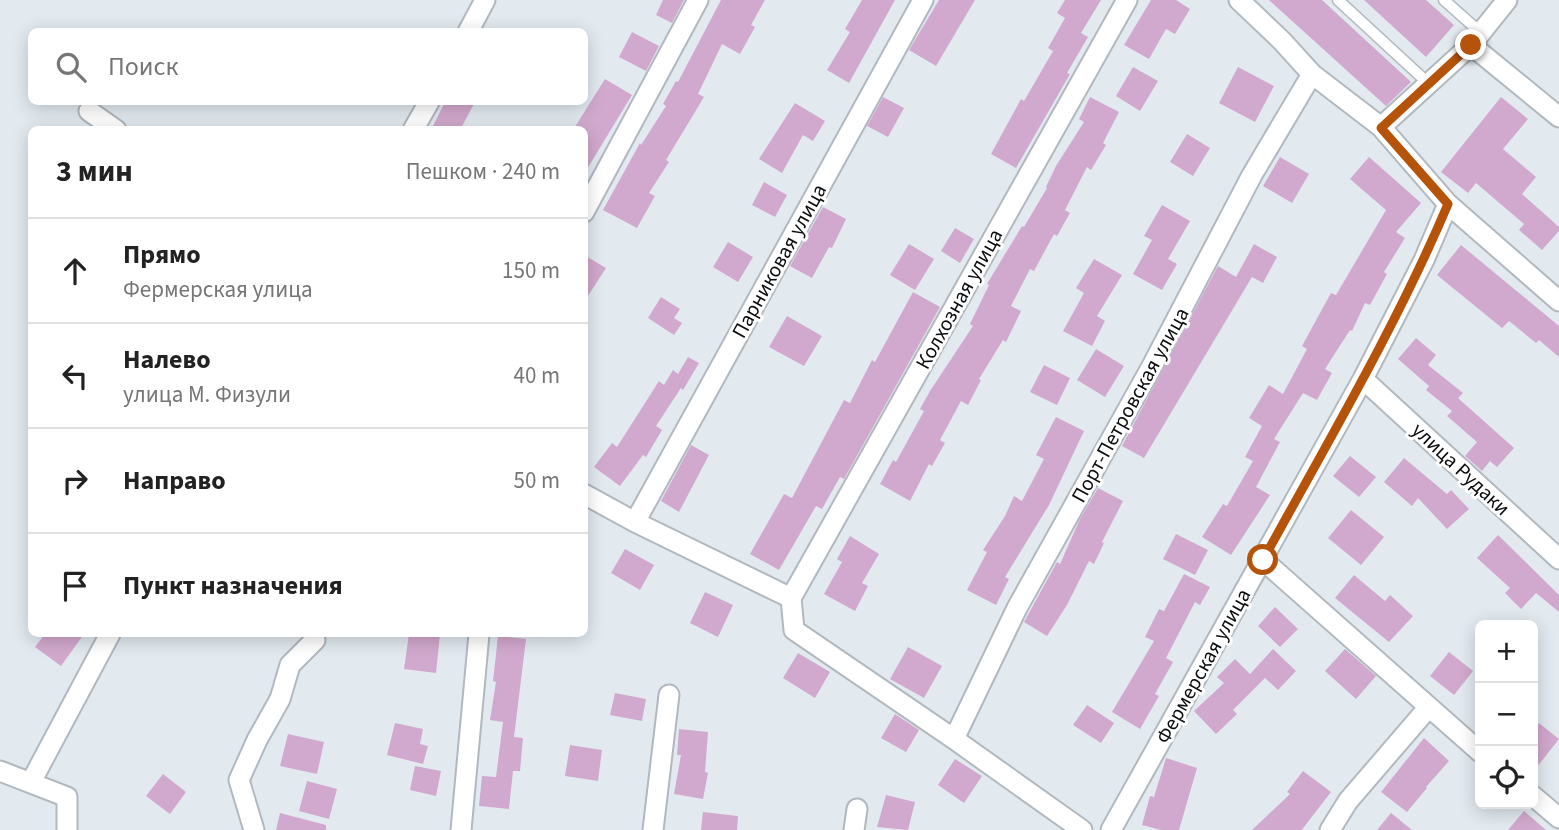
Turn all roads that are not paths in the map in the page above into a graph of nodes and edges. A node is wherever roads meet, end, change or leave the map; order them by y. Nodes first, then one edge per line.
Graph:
1 (485, 0) edge
2 (698, 0) edge
3 (923, 0) edge
4 (1127, 0) edge
5 (1239, 0) edge
6 (1338, 0) edge
7 (1444, 0) edge
8 (1507, 0) edge
9 (470, 28) edge
10 (1476, 39) junction
11 (1312, 74) junction
12 (1429, 84) junction
13 (427, 105) edge
14 (89, 111) dead end
15 (1559, 117) edge
16 (110, 126) edge
17 (415, 126) edge
18 (1381, 128) junction
19 (1448, 204) junction
20 (588, 205) edge
21 (1559, 301) edge
22 (1363, 379) junction
23 (588, 496) edge
24 (635, 522) junction
25 (1559, 559) edge
26 (1263, 560) junction
27 (791, 598) junction
28 (108, 637) edge
29 (479, 637) edge
30 (315, 640) dead end
31 (669, 695) dead end
32 (1429, 708) junction
33 (954, 739) junction
34 (1475, 748) edge
35 (0, 771) edge
36 (31, 782) junction
37 (1538, 800) edge
38 (857, 809) dead end
39 (1559, 818) edge
40 (67, 830) edge
41 (254, 830) edge
42 (461, 830) edge
43 (653, 830) edge
44 (854, 830) edge
45 (1082, 830) edge
46 (1111, 830) edge
47 (1330, 830) edge

1 - 9 street
2 - 20 street
3 - 24 street, Парниковая улица
4 - 27 street, Колхозная улица
5 - 11 street
6 - 12 lane
7 - 10 lane
8 - 10 street
10 - 12 street
10 - 15 street
11 - 18 street
11 - 33 street, Порт-Петровская улица
12 - 18 street
13 - 17 street
14 - 16 street
18 - 19 street
19 - 21 street
19 - 22 street, Фермерская улица
22 - 25 street, улица Рудаки
22 - 26 street, Фермерская улица
23 - 24 street
24 - 27 street
26 - 32 street
26 - 46 street, Фермерская улица
27 - 33 street
28 - 36 street
29 - 42 street
30 - 41 street
31 - 43 street
32 - 34 street
32 - 47 street
33 - 45 street
35 - 36 street
36 - 40 street
37 - 39 street
38 - 44 street

